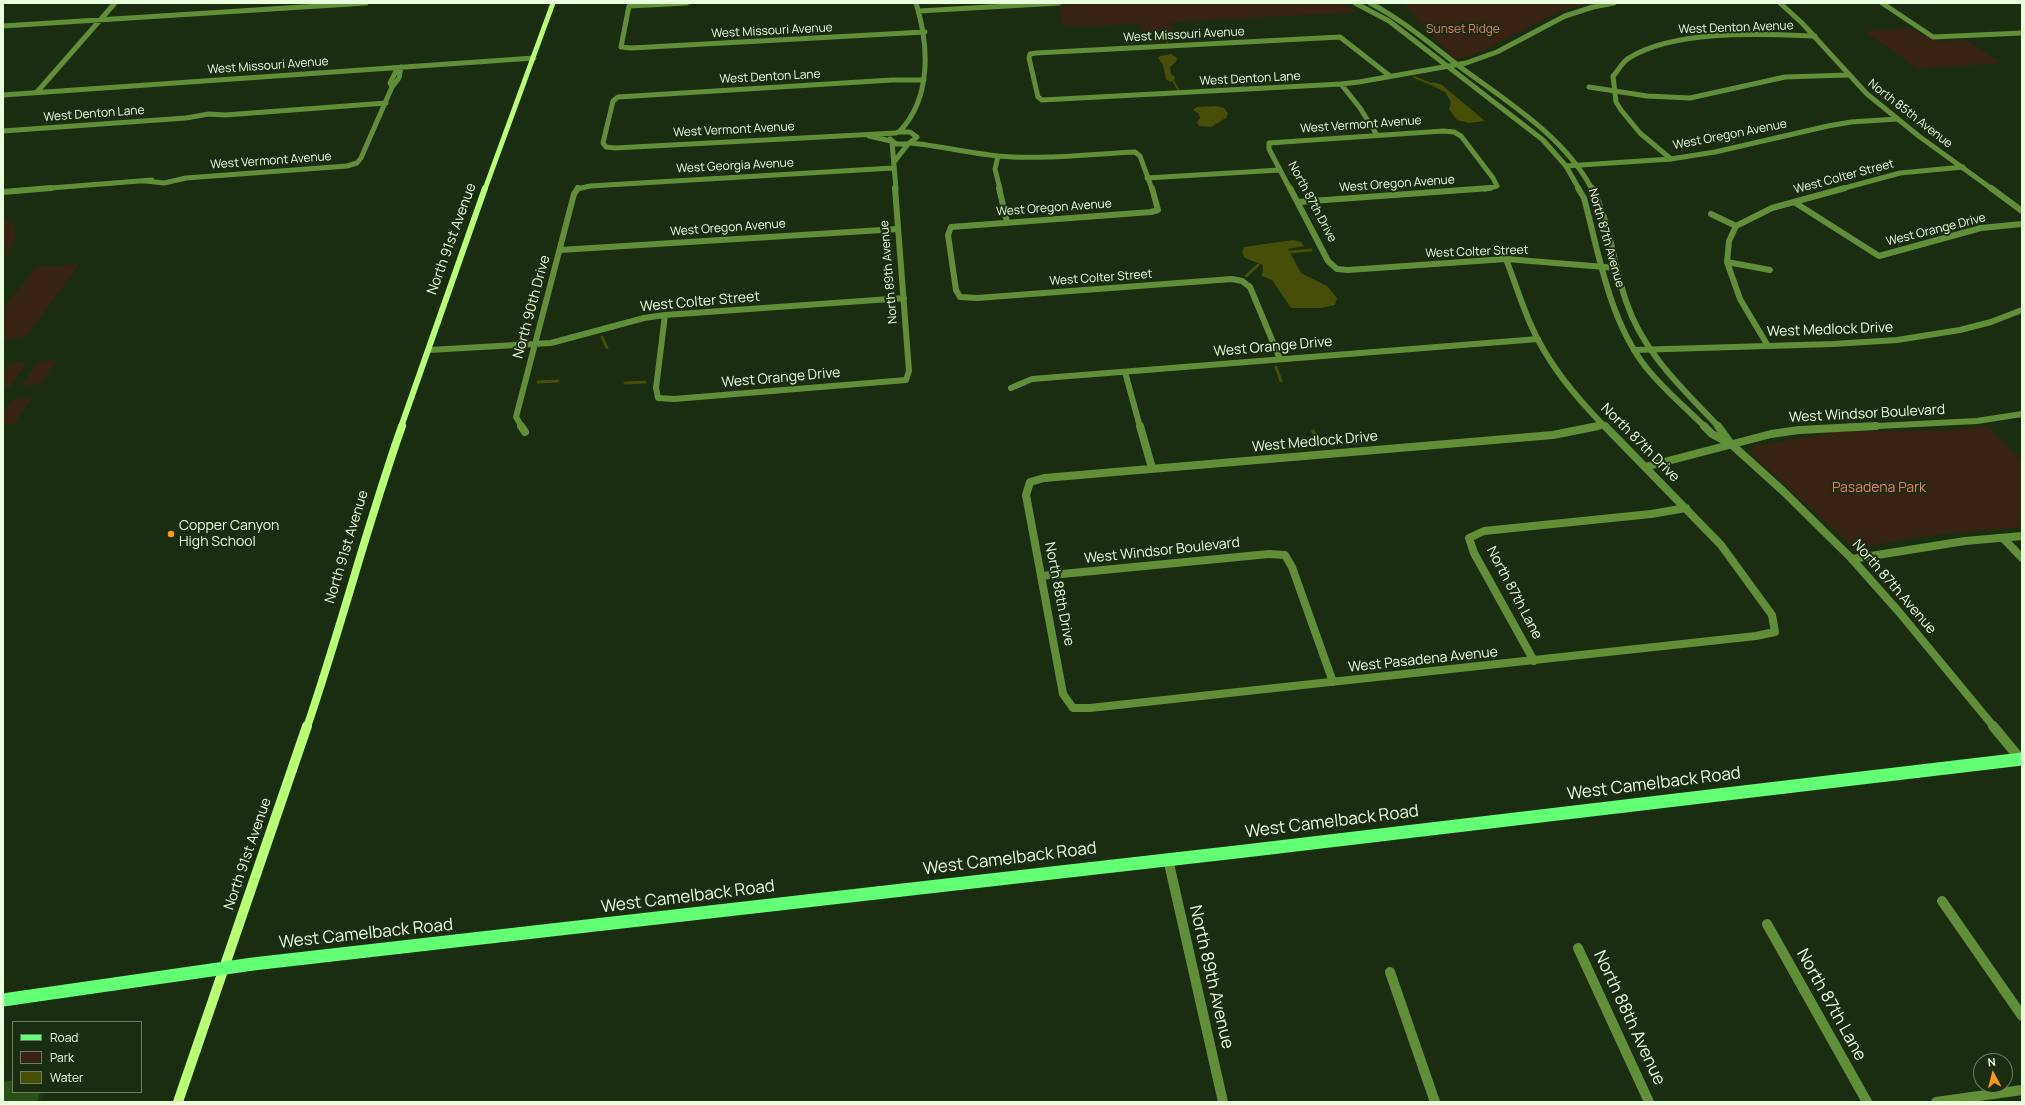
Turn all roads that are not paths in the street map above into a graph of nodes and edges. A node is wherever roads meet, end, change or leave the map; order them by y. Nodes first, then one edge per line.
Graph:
1 (116, 3) edge
2 (366, 3) edge
3 (553, 3) edge
4 (687, 3) edge
5 (916, 3) edge
6 (1059, 3) edge
7 (1355, 3) edge
8 (1370, 3) edge
9 (1614, 3) edge
10 (1780, 3) edge
11 (1882, 3) edge
12 (343, 4) edge
13 (919, 11) junction
14 (100, 20) junction
15 (3, 26) edge
16 (925, 32) junction
17 (2022, 33) edge
18 (1815, 36) junction
19 (534, 58) junction
20 (1458, 65) junction
21 (1447, 66) junction
22 (401, 67) junction
23 (1848, 75) junction
24 (1390, 76) junction
25 (924, 80) junction
26 (1341, 84) junction
27 (1589, 87) dead end
28 (1613, 90) junction
29 (37, 92) junction
30 (3, 95) edge
31 (1042, 100) joint
32 (386, 103) junction
33 (913, 116) junction
34 (1897, 119) junction
35 (3, 131) edge
36 (897, 132) junction
37 (863, 134) junction
38 (915, 135) junction
39 (1377, 135) junction
40 (892, 142) junction
41 (1269, 143) joint
42 (909, 144) junction
43 (940, 146) junction
44 (606, 147) joint
45 (998, 156) junction
46 (1671, 159) junction
47 (894, 165) junction
48 (1566, 166) junction
49 (1578, 166) junction
50 (1963, 167) junction
51 (1280, 170) junction
52 (1148, 178) junction
53 (1496, 186) joint
54 (578, 188) joint
55 (3, 192) edge
56 (1298, 202) junction
57 (1794, 202) junction
58 (2022, 211) edge
59 (1711, 214) dead end
60 (1007, 222) junction
61 (2022, 224) edge
62 (1736, 226) junction
63 (898, 229) junction
64 (560, 250) junction
65 (1506, 259) junction
66 (1727, 262) junction
67 (1603, 267) junction
68 (1617, 268) junction
69 (1337, 269) joint
70 (1770, 270) dead end
71 (960, 297) joint
72 (904, 298) junction
73 (2022, 310) edge
74 (2013, 314) junction
75 (665, 315) junction
76 (2022, 319) edge
77 (1538, 339) junction
78 (535, 344) junction
79 (1768, 346) junction
80 (1650, 349) junction
81 (429, 350) junction
82 (1634, 350) junction
83 (1280, 359) junction
84 (1125, 372) junction
85 (906, 380) joint
86 (1011, 388) dead end
87 (2022, 414) edge
88 (1603, 425) junction
89 (525, 432) dead end
90 (1731, 444) junction
91 (1645, 467) junction
92 (1152, 468) junction
93 (1030, 482) joint
94 (1686, 508) junction
95 (2022, 536) edge
96 (2003, 538) junction
97 (2022, 558) edge
98 (1852, 559) junction
99 (1041, 576) junction
100 (1775, 632) joint
101 (1534, 661) junction
102 (1334, 682) junction
103 (1073, 708) joint
104 (2022, 760) edge
105 (1168, 859) junction
106 (1942, 901) dead end
107 (1767, 924) dead end
108 (1578, 948) dead end
109 (224, 968) junction
110 (1390, 972) dead end
111 (3, 1000) edge
112 (2022, 1016) edge
113 (2022, 1090) edge
114 (178, 1102) edge
115 (1223, 1102) edge
116 (1435, 1102) edge
117 (1649, 1102) edge
118 (1867, 1102) edge
119 (1936, 1102) edge

1 - 14 street
2 - 12 street
3 - 19 main road, North 91st Avenue
4 - 16 street, West Missouri Avenue
5 - 13 street
6 - 13 street
7 - 21 street, North 87th Avenue
8 - 20 street, North 87th Avenue
9 - 20 street
10 - 18 street, North 85th Avenue
11 - 17 street
12 - 14 street
13 - 16 street
14 - 15 street
14 - 29 street
16 - 25 street
18 - 23 street, North 85th Avenue
18 - 28 street, West Denton Avenue
19 - 22 street, West Missouri Avenue
19 - 81 main road, North 91st Avenue
20 - 21 street, West Denton Lane
20 - 49 street, North 87th Avenue
21 - 24 street, West Denton Lane
21 - 48 street, North 87th Avenue
22 - 29 street, West Missouri Avenue
22 - 32 street
23 - 28 street
23 - 34 street, North 85th Avenue
24 - 26 street, West Denton Lane
24 - 31 street, West Missouri Avenue
25 - 33 street
25 - 44 street, West Denton Lane
26 - 31 street, West Denton Lane
26 - 39 street
27 - 28 street
28 - 46 street
29 - 30 street, West Missouri Avenue
32 - 35 street, West Denton Lane
32 - 55 street, West Vermont Avenue
33 - 36 street
33 - 38 street
34 - 46 street, West Oregon Avenue
34 - 50 street, North 85th Avenue
36 - 37 street, West Vermont Avenue
36 - 38 street, West Vermont Avenue
36 - 40 street
37 - 40 street, West Vermont Avenue
37 - 44 street, West Vermont Avenue
38 - 42 street
38 - 43 street
39 - 41 street, West Vermont Avenue
39 - 53 street, West Vermont Avenue
40 - 42 street, West Vermont Avenue
40 - 47 street, North 89th Avenue
41 - 51 street, North 87th Drive
42 - 43 street
42 - 47 street
43 - 45 street
45 - 52 street
45 - 60 street
46 - 49 street, West Oregon Avenue
47 - 54 street, West Georgia Avenue
47 - 63 street, North 89th Avenue
48 - 49 street, West Oregon Avenue
48 - 67 street, North 87th Avenue
49 - 68 street, North 87th Avenue
50 - 57 street, West Colter Street
50 - 58 street, North 85th Avenue
51 - 52 street
51 - 56 street, North 87th Drive
52 - 60 street, West Oregon Avenue
53 - 56 street, West Oregon Avenue
54 - 64 street, North 90th Drive
56 - 69 street, North 87th Drive
57 - 61 street, West Orange Drive
57 - 62 street, West Colter Street
59 - 62 street
60 - 71 street, West Oregon Avenue
62 - 66 street
63 - 64 street, West Oregon Avenue
63 - 72 street, North 89th Avenue
64 - 78 street, North 90th Drive
65 - 67 street, West Colter Street
65 - 69 street, West Colter Street
65 - 77 street, North 87th Drive
66 - 70 street
66 - 79 street
67 - 68 street, West Colter Street
67 - 82 street, North 87th Avenue
68 - 80 street, North 87th Avenue
71 - 83 street, West Colter Street
72 - 75 street, West Colter Street
72 - 85 street, North 89th Avenue
73 - 74 street, West Medlock Drive
74 - 76 street
74 - 79 street, West Medlock Drive
75 - 78 street, West Colter Street
75 - 85 street, West Orange Drive
77 - 83 street, West Orange Drive
77 - 88 street, North 87th Drive
78 - 81 street, West Colter Street
78 - 89 street, North 90th Drive
79 - 80 street, West Medlock Drive
80 - 82 street, West Medlock Drive
80 - 90 street, North 87th Avenue
81 - 109 main road, North 91st Avenue
82 - 90 street, North 87th Avenue
83 - 84 street, West Orange Drive
84 - 86 street, West Orange Drive
84 - 92 street
87 - 90 street, West Windsor Boulevard
88 - 91 street, North 87th Drive
88 - 92 street, West Medlock Drive
90 - 91 street, West Windsor Boulevard
90 - 98 street, North 87th Avenue
91 - 94 street, North 87th Drive
92 - 93 street, West Medlock Drive
93 - 99 street, North 88th Drive
94 - 100 street, North 87th Drive
94 - 101 street, North 87th Lane
95 - 96 street
96 - 97 street
96 - 98 street
98 - 104 street, North 87th Avenue
99 - 102 street, West Windsor Boulevard
99 - 103 street, North 88th Drive
100 - 101 street, West Pasadena Avenue
101 - 102 street, West Pasadena Avenue
102 - 103 street, West Pasadena Avenue
104 - 105 main road, West Camelback Road
105 - 109 main road, West Camelback Road
105 - 115 street, North 89th Avenue
106 - 112 street
107 - 118 street, North 87th Lane
108 - 117 street, North 88th Avenue
109 - 111 main road, West Camelback Road
109 - 114 main road, North 91st Avenue
110 - 116 street
113 - 119 street

